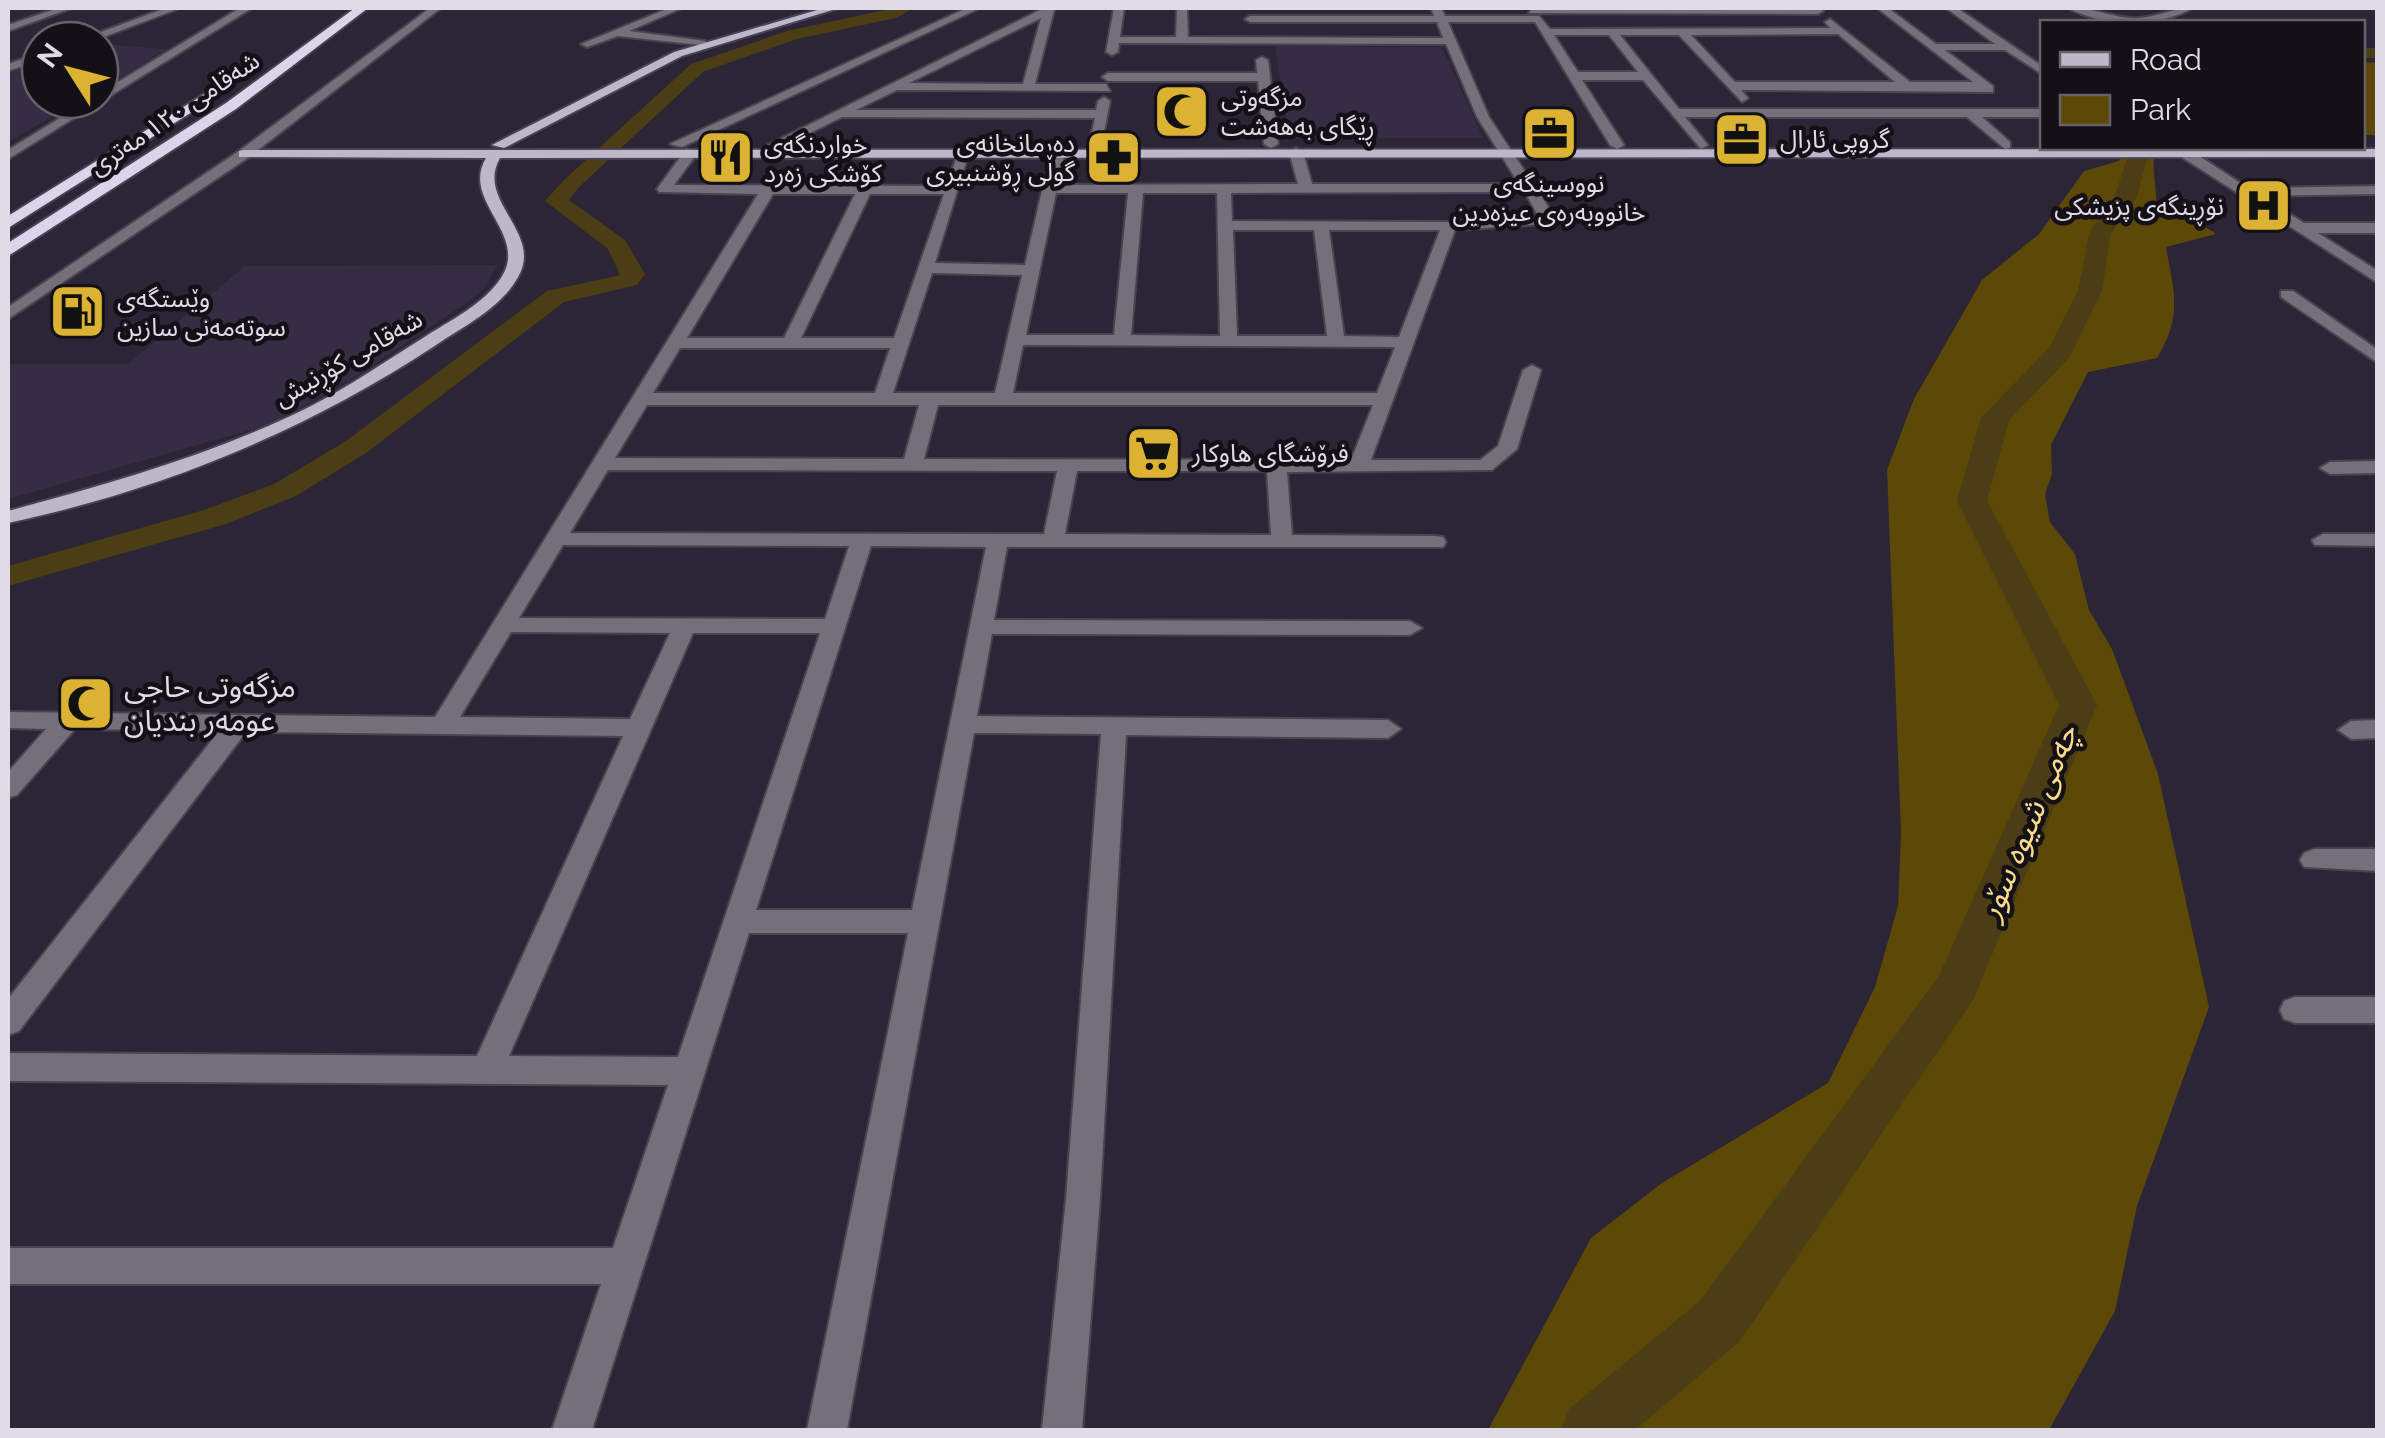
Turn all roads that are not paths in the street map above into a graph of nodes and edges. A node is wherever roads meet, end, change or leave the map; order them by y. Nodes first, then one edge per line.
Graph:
1 (67, 8) edge
2 (175, 8) edge
3 (248, 8) edge
4 (362, 8) edge
5 (436, 8) edge
6 (677, 8) edge
7 (834, 8) edge
8 (975, 8) edge
9 (1030, 8) edge
10 (1119, 8) edge
11 (1182, 8) edge
12 (1882, 8) edge
13 (1952, 8) edge
14 (2073, 8) edge
15 (2188, 8) edge
16 (1049, 9) edge
17 (1816, 9) edge
18 (1249, 13) edge
19 (1304, 13) edge
20 (1371, 13) edge
21 (1438, 13) edge
22 (1537, 17) edge
23 (2128, 20) edge
24 (2144, 20) edge
25 (8, 28) edge
26 (120, 28) edge
27 (1682, 31) junction
28 (1841, 31) junction
29 (616, 32) junction
30 (1612, 32) junction
31 (1114, 40) junction
32 (1182, 40) junction
33 (1256, 40) junction
34 (1450, 40) junction
35 (586, 44) dead end
36 (705, 44) junction
37 (1933, 47) junction
38 (2008, 47) junction
39 (881, 50) junction
40 (945, 61) junction
41 (2040, 70) edge
42 (1264, 76) junction
43 (1574, 76) junction
44 (1647, 76) junction
45 (1107, 82) junction
46 (225, 85) dead end
47 (1731, 86) junction
48 (1907, 86) junction
49 (1985, 86) junction
50 (892, 87) junction
51 (1028, 88) junction
52 (1676, 113) junction
53 (1755, 113) junction
54 (1970, 113) junction
55 (2020, 113) junction
56 (2040, 113) edge
57 (838, 114) junction
58 (1101, 114) junction
59 (543, 126) junction
60 (1270, 144) junction
61 (775, 145) junction
62 (1096, 145) junction
63 (1617, 145) junction
64 (2006, 145) junction
65 (2040, 145) edge
66 (1701, 146) junction
67 (497, 148) junction
68 (547, 148) junction
69 (637, 148) junction
70 (684, 148) junction
71 (1502, 148) junction
72 (250, 150) junction
73 (1058, 151) junction
74 (965, 152) junction
75 (1296, 152) junction
76 (2186, 153) junction
77 (2378, 153) edge
78 (8, 154) edge
79 (770, 188) junction
80 (1530, 188) junction
81 (866, 189) junction
82 (1049, 189) junction
83 (1136, 189) junction
84 (1224, 189) junction
85 (953, 190) junction
86 (1306, 190) junction
87 (2378, 190) edge
88 (2244, 192) junction
89 (8, 223) edge
90 (1226, 226) junction
91 (1322, 226) junction
92 (1449, 226) junction
93 (2301, 228) junction
94 (2378, 228) edge
95 (8, 251) edge
96 (926, 268) junction
97 (1029, 270) junction
98 (2374, 272) edge
99 (2287, 294) dead end
100 (8, 314) edge
101 (1018, 340) junction
102 (1122, 342) junction
103 (1336, 342) junction
104 (1405, 342) junction
105 (675, 343) junction
106 (790, 343) junction
107 (901, 343) junction
108 (1229, 343) junction
109 (2378, 358) edge
110 (1532, 370) dead end
111 (1003, 398) junction
112 (641, 399) junction
113 (882, 399) junction
114 (930, 399) junction
115 (1384, 399) junction
116 (602, 464) junction
117 (912, 464) junction
118 (1068, 465) junction
119 (1277, 466) junction
120 (1358, 466) junction
121 (2378, 467) edge
122 (2330, 468) dead end
123 (8, 518) edge
124 (556, 539) junction
125 (862, 540) junction
126 (998, 540) junction
127 (2323, 540) dead end
128 (2378, 540) edge
129 (1053, 541) junction
130 (1282, 542) junction
131 (1435, 542) dead end
132 (504, 625) junction
133 (685, 625) junction
134 (834, 626) junction
135 (981, 627) junction
136 (1410, 628) dead end
137 (8, 720) edge
138 (67, 722) junction
139 (962, 724) junction
140 (238, 725) junction
141 (1114, 726) junction
142 (441, 728) junction
143 (638, 728) junction
144 (2378, 729) edge
145 (1388, 730) dead end
146 (2351, 730) dead end
147 (8, 788) edge
148 (2314, 860) dead end
149 (2378, 860) edge
150 (738, 921) junction
151 (924, 922) junction
152 (2295, 1010) dead end
153 (2378, 1010) edge
154 (8, 1022) edge
155 (8, 1067) edge
156 (487, 1070) junction
157 (689, 1071) junction
158 (8, 1266) edge
159 (625, 1266) junction
160 (572, 1430) edge
161 (826, 1430) edge
162 (1062, 1430) edge

1 - 25 street
2 - 26 street
3 - 78 street
4 - 95 highway, شەقامی ١٢٠ مەتری
5 - 72 street
6 - 29 street
7 - 36 main road
8 - 39 street
9 - 16 street
10 - 31 street
11 - 32 street
12 - 37 street
13 - 38 street
14 - 23 street
15 - 24 street
16 - 40 street
16 - 51 street
17 - 22 street
17 - 28 street
18 - 19 street
18 - 33 street
19 - 20 street
20 - 21 street
21 - 22 street
21 - 34 street
22 - 30 street
22 - 43 street
27 - 28 street
27 - 30 street
27 - 47 street
28 - 48 street
29 - 35 street
29 - 36 street
30 - 44 street
31 - 32 street
31 - 45 street
32 - 33 street
33 - 34 street
33 - 42 street
34 - 71 street
36 - 59 main road
37 - 38 street
37 - 49 street
38 - 41 street
39 - 40 street
39 - 70 street
40 - 50 street
42 - 45 street
42 - 60 street
43 - 44 street
43 - 63 street
44 - 52 street
45 - 51 street
45 - 58 street
46 - 89 highway, شەقامی ١٢٠ مەتری
47 - 48 street
47 - 53 street
48 - 49 street
49 - 55 street
50 - 51 street
50 - 57 street
52 - 53 street
52 - 66 street
53 - 54 street
54 - 55 street
54 - 64 street
55 - 56 street
57 - 58 street
57 - 61 street
58 - 62 street
59 - 67 main road
59 - 68 main road
60 - 62 main road
60 - 71 main road
61 - 62 main road
61 - 70 main road
63 - 66 main road
63 - 71 main road
64 - 65 main road
64 - 66 main road
67 - 68 main road
67 - 72 main road
67 - 123 main road, شەقامی کۆڕنیش
68 - 69 main road
69 - 70 main road
69 - 70 main road
70 - 74 main road
70 - 79 street
71 - 75 main road
71 - 76 main road
71 - 80 street
72 - 100 street
73 - 74 main road
73 - 75 main road
73 - 82 street
74 - 85 street
75 - 86 street
76 - 77 main road
76 - 88 street
79 - 81 street
79 - 105 street
80 - 86 street
80 - 92 street
81 - 85 street
81 - 106 street
82 - 83 street
82 - 97 street
83 - 84 street
83 - 102 street
84 - 86 street
84 - 90 street
85 - 96 street
87 - 88 street
88 - 93 street
90 - 91 street
90 - 108 street
91 - 92 street
91 - 103 street
92 - 104 street
93 - 94 street
93 - 98 street
96 - 97 street
96 - 107 street
97 - 101 street
99 - 109 street
101 - 102 street
101 - 111 street
102 - 108 street
103 - 104 street
103 - 108 street
104 - 115 street
105 - 106 street
105 - 112 street
106 - 107 street
107 - 113 street
110 - 120 street
111 - 114 street
111 - 115 street
112 - 113 street
112 - 116 street
113 - 114 street
114 - 117 street
115 - 120 street
116 - 117 street
116 - 124 street
117 - 118 street
118 - 119 street
118 - 129 street
119 - 120 street
119 - 130 street
121 - 122 street
124 - 125 street
124 - 132 street
125 - 126 street
125 - 134 street
126 - 129 street
126 - 135 street
127 - 128 street
129 - 130 street
130 - 131 street
132 - 133 street
132 - 142 street
133 - 134 street
133 - 143 street
134 - 150 street
135 - 136 street
135 - 139 street
137 - 138 street
138 - 140 street
138 - 147 street
139 - 141 street
139 - 151 street
140 - 142 street
140 - 154 street
141 - 145 street
141 - 162 street
142 - 143 street
143 - 156 street
144 - 146 street
148 - 149 street
150 - 151 street
150 - 157 street
151 - 161 street
152 - 153 street
155 - 156 street
156 - 157 street
157 - 159 street
158 - 159 street
159 - 160 street

